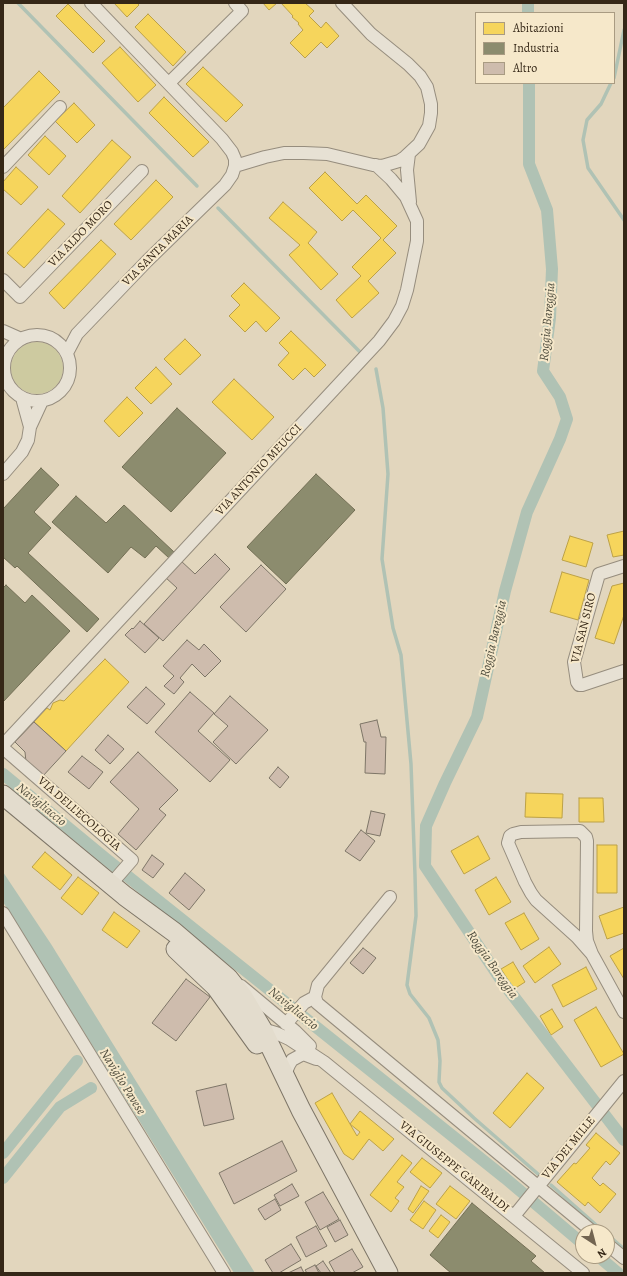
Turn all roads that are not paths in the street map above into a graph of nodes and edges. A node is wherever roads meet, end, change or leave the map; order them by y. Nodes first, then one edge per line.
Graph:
1 (91, 3) edge
2 (235, 3) edge
3 (342, 3) edge
4 (170, 83) junction
5 (60, 107) dead end
6 (409, 154) junction
7 (376, 165) junction
8 (235, 166) junction
9 (3, 167) edge
10 (142, 171) dead end
11 (411, 207) junction
12 (3, 280) edge
13 (3, 331) edge
14 (77, 334) junction
15 (53, 338) junction
16 (21, 339) junction
17 (5, 350) edge
18 (68, 353) junction
19 (22, 398) junction
20 (42, 401) junction
21 (30, 427) junction
22 (3, 474) edge
23 (624, 566) edge
24 (624, 671) edge
25 (3, 746) edge
26 (3, 796) edge
27 (118, 886) junction
28 (390, 897) dead end
29 (3, 913) edge
30 (592, 954) junction
31 (228, 978) junction
32 (309, 1000) junction
33 (624, 1012) edge
34 (288, 1021) junction
35 (242, 1022) junction
36 (262, 1030) junction
37 (324, 1062) junction
38 (288, 1080) junction
39 (624, 1081) edge
40 (301, 1110) junction
41 (536, 1189) junction
42 (517, 1211) junction
43 (582, 1224) edge
44 (615, 1251) edge
45 (624, 1258) edge
46 (224, 1273) edge
47 (388, 1273) edge
48 (583, 1273) edge

1 - 4 street
2 - 4 street
3 - 6 street
4 - 8 street
5 - 9 street
6 - 7 street
6 - 11 street
7 - 8 street
7 - 11 street, VIA ANTONIO MEUCCI
8 - 14 street, VIA SANTA MARIA
10 - 12 street, VIA ALDO MORO
11 - 25 street, VIA ANTONIO MEUCCI
13 - 16 street
14 - 15 street
14 - 18 street, VIA SANTA MARIA
15 - 16 street
15 - 18 street
16 - 17 street
17 - 19 street
18 - 20 street
19 - 20 street
19 - 21 street
20 - 21 street
21 - 22 street
23 - 24 street, VIA SAN SIRO
25 - 27 street, VIA DELL'ECOLOGIA
26 - 27 main road
27 - 31 main road
27 - 35 main road
28 - 32 street
29 - 46 street
30 - 30 street
30 - 33 street
31 - 34 street
31 - 36 main road
32 - 34 street
32 - 41 street
34 - 37 street
35 - 36 street
35 - 40 main road
36 - 37 street
36 - 38 main road
37 - 38 street
37 - 42 street, VIA GIUSEPPE GARIBALDI
38 - 40 main road
39 - 41 street, VIA DEI MILLE
40 - 47 main road
41 - 42 street, VIA DEI MILLE
41 - 43 street
42 - 48 street, VIA GIUSEPPE GARIBALDI
44 - 45 street

